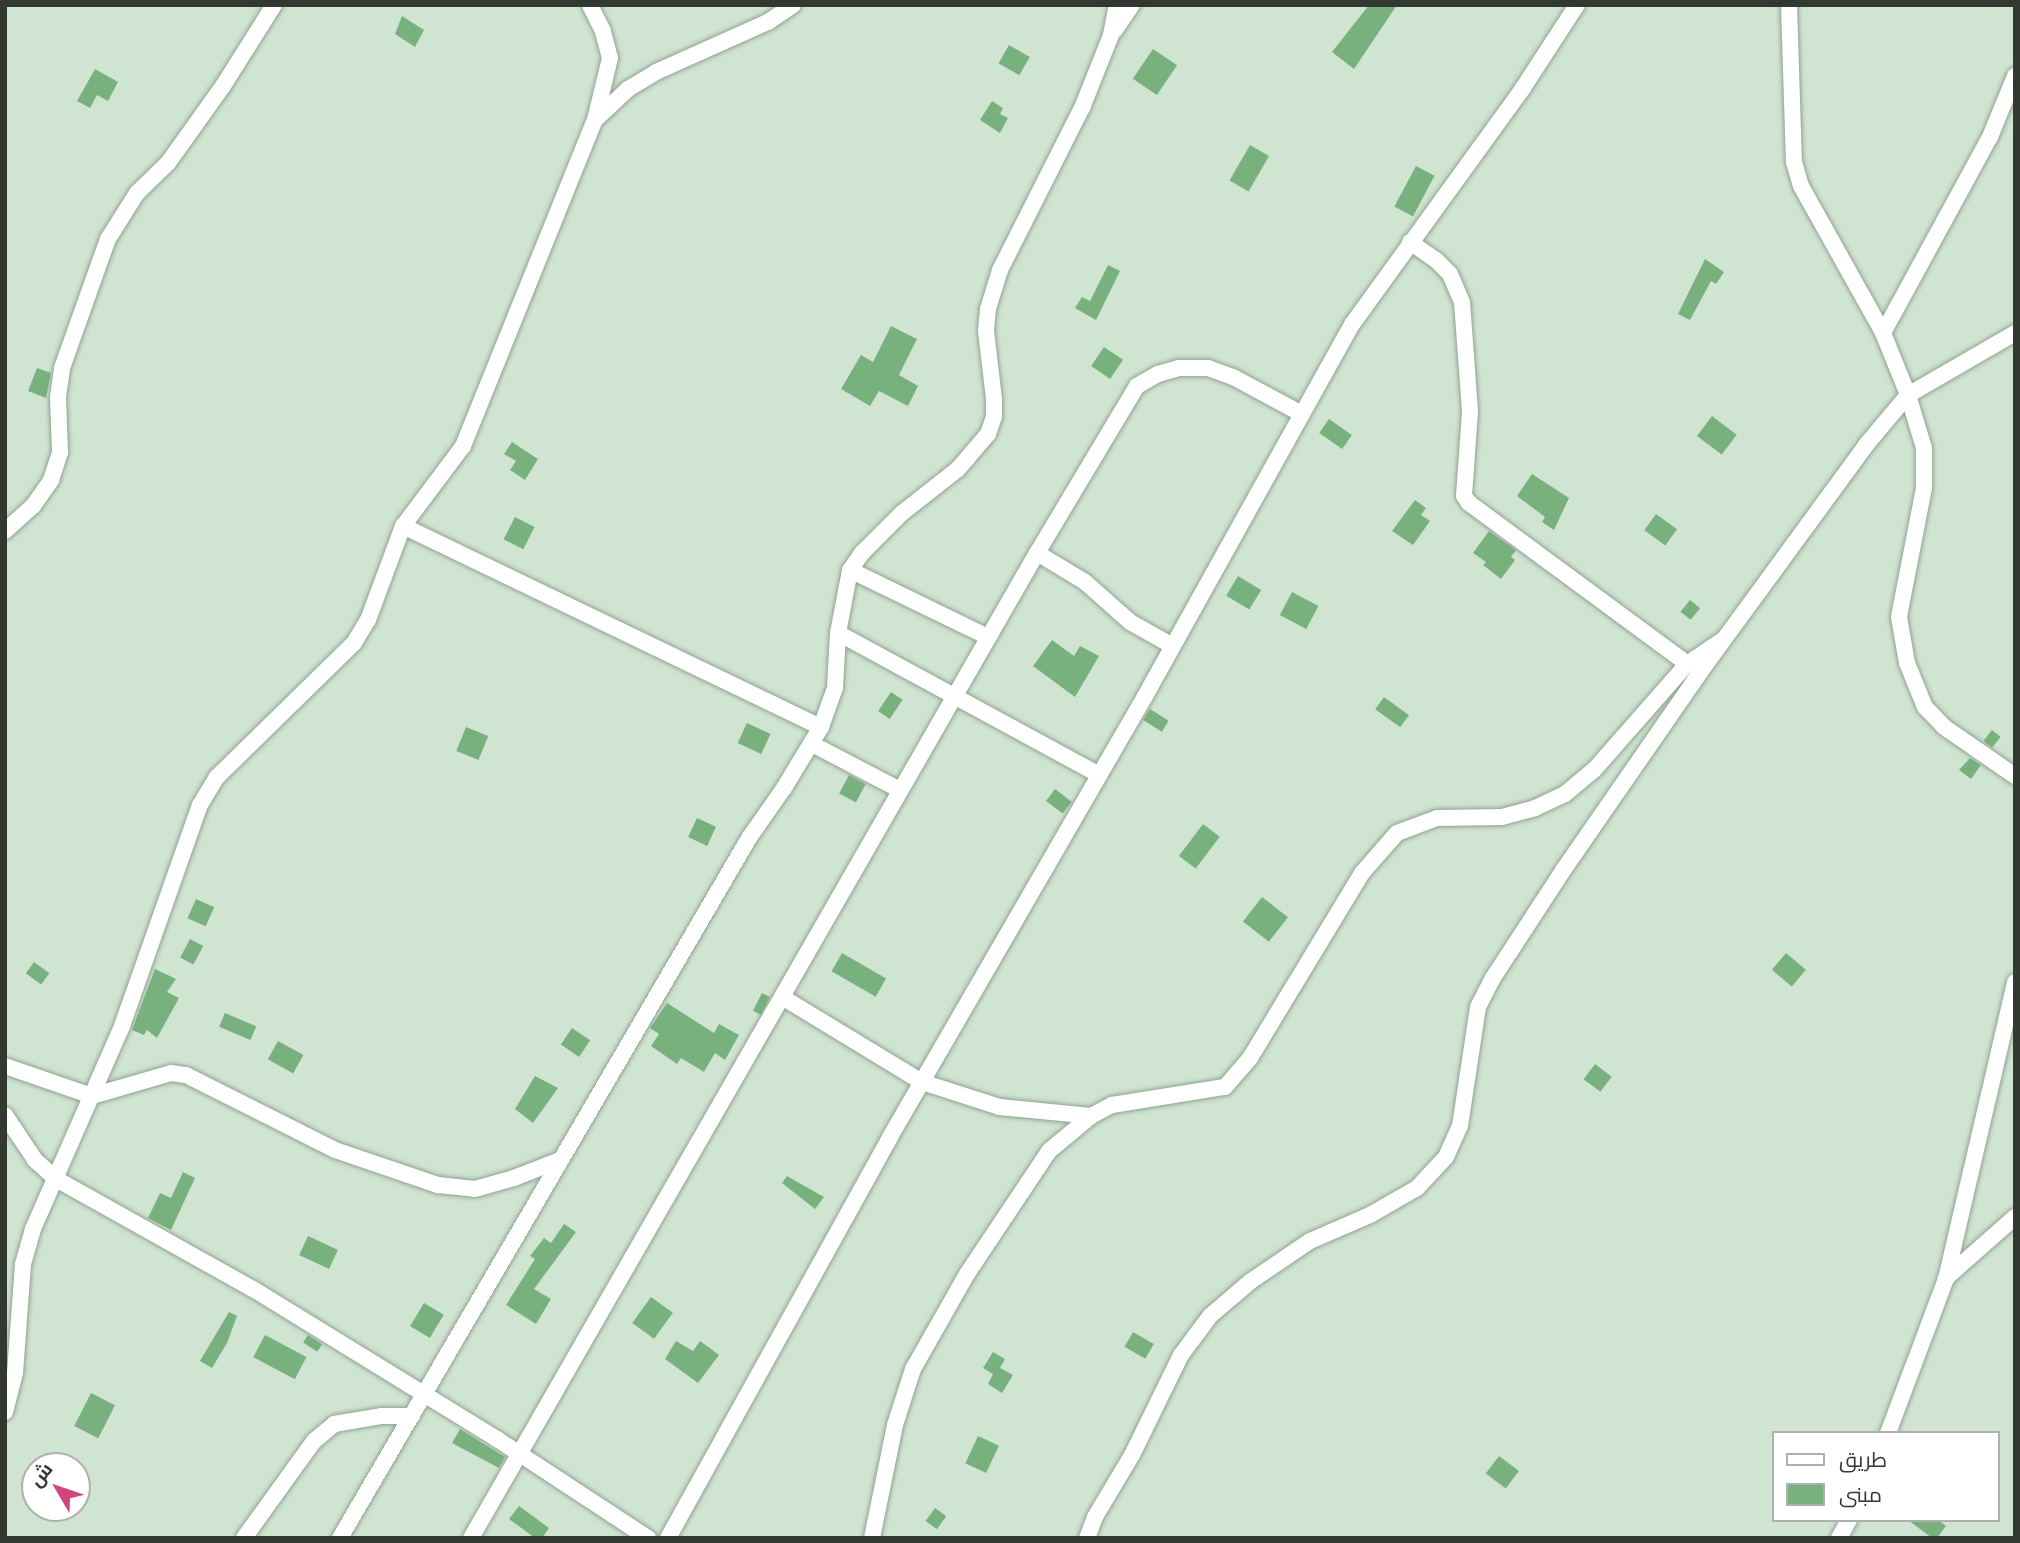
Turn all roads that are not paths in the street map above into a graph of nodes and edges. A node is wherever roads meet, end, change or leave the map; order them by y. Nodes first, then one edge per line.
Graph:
1 (274, 5) edge
2 (590, 5) edge
3 (793, 5) edge
4 (1117, 5) edge
5 (1132, 5) edge
6 (1577, 5) edge
7 (1790, 7) edge
8 (1111, 35) junction
9 (2013, 86) edge
10 (595, 120) junction
11 (1410, 242) junction
12 (1883, 333) junction
13 (2015, 333) edge
14 (1908, 396) junction
15 (1302, 414) junction
16 (403, 526) junction
17 (5, 531) edge
18 (1037, 553) junction
19 (850, 570) junction
20 (838, 633) junction
21 (988, 637) junction
22 (1725, 638) junction
23 (1172, 646) junction
24 (1687, 664) junction
25 (954, 695) junction
26 (821, 727) junction
27 (811, 744) junction
28 (1099, 775) junction
29 (2015, 776) edge
30 (900, 790) junction
31 (2015, 982) edge
32 (782, 997) junction
33 (5, 1066) edge
34 (922, 1082) junction
35 (92, 1096) junction
36 (5, 1115) edge
37 (1091, 1116) junction
38 (560, 1160) junction
39 (56, 1179) junction
40 (2015, 1217) edge
41 (1946, 1279) junction
42 (425, 1395) junction
43 (5, 1412) edge
44 (412, 1416) junction
45 (1889, 1431) edge
46 (520, 1454) junction
47 (1848, 1522) edge
48 (244, 1538) edge
49 (340, 1538) edge
50 (471, 1538) edge
51 (648, 1538) edge
52 (668, 1538) edge
53 (872, 1538) edge
54 (1087, 1538) edge
55 (1839, 1538) edge

1 - 17 street
2 - 10 street
3 - 10 street
4 - 8 street
5 - 8 street
6 - 11 street
7 - 12 street
8 - 19 street
9 - 12 street
10 - 16 street
11 - 15 street
11 - 24 street
12 - 14 street
13 - 14 street
14 - 22 street
14 - 29 street
15 - 18 street
15 - 23 street
16 - 26 street
16 - 35 street
18 - 21 street
18 - 23 street
19 - 20 street
19 - 21 street
20 - 25 street
20 - 26 street
21 - 25 street
22 - 24 street
22 - 54 street
23 - 28 street
24 - 37 street
25 - 28 street
25 - 30 street
26 - 27 street
27 - 30 street
27 - 38 street
28 - 34 street
30 - 32 street
31 - 41 street
32 - 34 street
32 - 46 street
33 - 35 street
34 - 37 street
34 - 52 street
35 - 38 street
35 - 39 street
36 - 39 street
37 - 53 street
38 - 42 street
39 - 42 street
39 - 43 street
40 - 41 street
41 - 45 street
42 - 44 street
42 - 46 street
44 - 48 street
44 - 49 street
46 - 50 street
46 - 51 street
47 - 55 street

